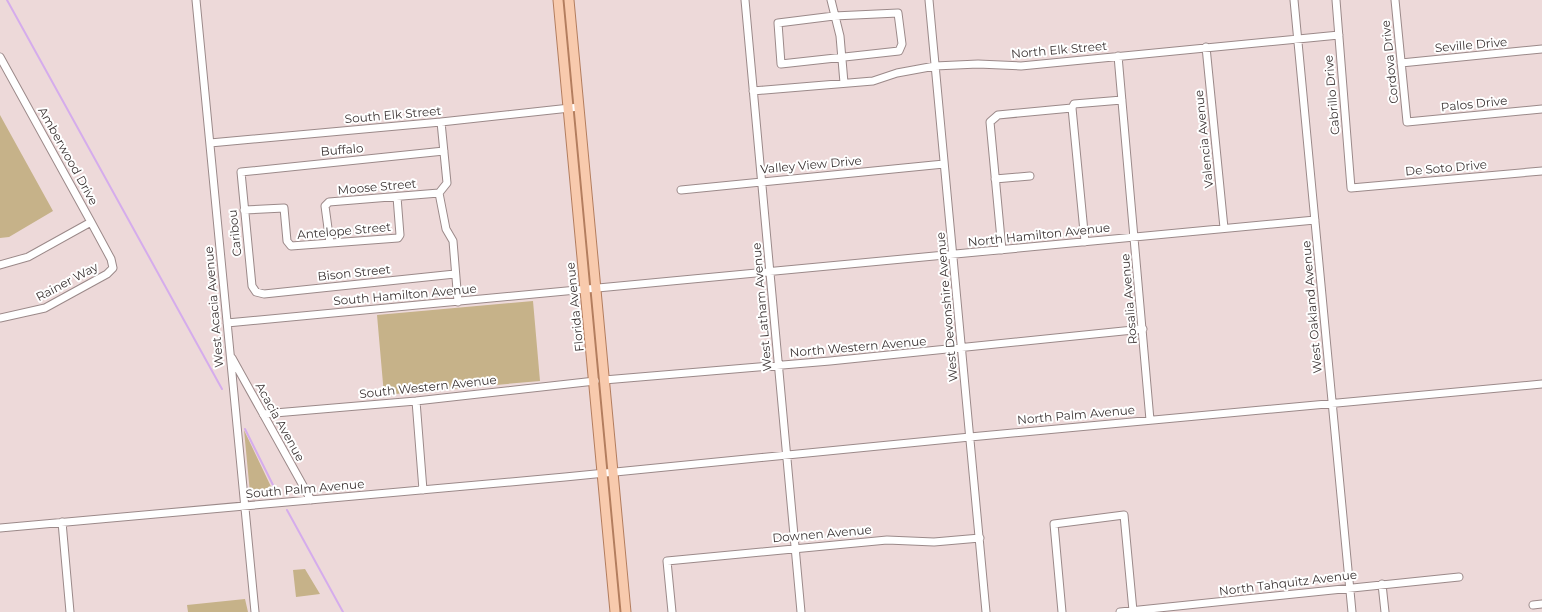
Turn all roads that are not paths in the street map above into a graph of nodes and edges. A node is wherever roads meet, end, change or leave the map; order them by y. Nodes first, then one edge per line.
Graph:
1 (196, 0) edge
2 (558, 0) edge
3 (569, 0) edge
4 (745, 0) edge
5 (831, 0) edge
6 (929, 0) edge
7 (1294, 0) edge
8 (1336, 0) edge
9 (1405, 0) edge
10 (1395, 1) edge
11 (834, 16) junction
12 (1339, 35) junction
13 (1298, 40) junction
14 (1206, 48) junction
15 (1542, 49) edge
16 (1118, 56) junction
17 (0, 57) edge
18 (842, 58) junction
19 (1401, 62) junction
20 (935, 66) junction
21 (844, 83) junction
22 (753, 91) junction
23 (1122, 100) junction
24 (579, 106) junction
25 (568, 108) junction
26 (1072, 108) junction
27 (1542, 109) edge
28 (441, 122) junction
29 (1407, 122) joint
30 (210, 143) junction
31 (444, 151) junction
32 (944, 164) junction
33 (1542, 170) edge
34 (241, 172) joint
35 (1030, 176) dead end
36 (995, 179) junction
37 (762, 181) junction
38 (1351, 188) joint
39 (681, 190) dead end
40 (439, 193) junction
41 (397, 197) junction
42 (244, 210) junction
43 (1315, 220) junction
44 (92, 222) junction
45 (1224, 228) junction
46 (1134, 237) junction
47 (1085, 238) junction
48 (330, 243) junction
49 (1002, 250) junction
50 (953, 255) junction
51 (0, 265) edge
52 (113, 268) joint
53 (770, 272) junction
54 (455, 274) junction
55 (596, 289) junction
56 (586, 290) junction
57 (256, 292) joint
58 (457, 298) junction
59 (0, 318) edge
60 (227, 323) junction
61 (1143, 329) junction
62 (962, 349) junction
63 (230, 354) junction
64 (779, 366) junction
65 (604, 380) junction
66 (595, 381) junction
67 (1542, 384) edge
68 (416, 401) junction
69 (1332, 402) junction
70 (263, 414) junction
71 (1150, 420) junction
72 (970, 437) junction
73 (786, 454) junction
74 (613, 472) junction
75 (603, 473) junction
76 (423, 490) junction
77 (311, 500) junction
78 (245, 506) junction
79 (62, 522) junction
80 (0, 528) edge
81 (980, 538) junction
82 (795, 548) junction
83 (1459, 577) dead end
84 (1382, 584) junction
85 (1350, 590) junction
86 (1542, 604) edge
87 (1533, 605) dead end
88 (1133, 611) junction
89 (70, 612) edge
90 (255, 612) edge
91 (615, 612) edge
92 (626, 612) edge
93 (672, 612) edge
94 (801, 612) edge
95 (986, 612) edge
96 (1062, 612) edge
97 (1120, 612) edge
98 (1352, 612) edge
99 (1385, 612) edge

1 - 30 street, West Acacia Avenue
2 - 25 main road, Florida Avenue
3 - 24 main road, Florida Avenue
4 - 22 street, West Latham Avenue
5 - 11 street
6 - 20 street, West Devonshire Avenue
7 - 13 street, West Oakland Avenue
8 - 12 street, Cabrillo Drive
9 - 10 street
10 - 19 street, Cordova Drive
11 - 18 street
11 - 18 street
11 - 18 street
12 - 13 street, North Elk Street
12 - 38 street, Cabrillo Drive
13 - 14 street, North Elk Street
13 - 43 street, West Oakland Avenue
14 - 16 street, North Elk Street
14 - 45 street, Valencia Avenue
15 - 19 street, Seville Drive
16 - 20 street, North Elk Street
16 - 23 street, Rosalia Avenue
17 - 44 street, Amberwood Drive
18 - 21 street
19 - 29 street, Cordova Drive
20 - 21 street, North Elk Street
20 - 32 street, West Devonshire Avenue
21 - 22 street, North Elk Street
22 - 37 street, West Latham Avenue
23 - 26 street
23 - 46 street, Rosalia Avenue
24 - 25 street, South Elk Street
24 - 55 main road, Florida Avenue
25 - 28 street, South Elk Street
25 - 56 main road, Florida Avenue
26 - 36 street
26 - 47 street
27 - 29 street, Palos Drive
28 - 30 street, South Elk Street
28 - 31 street
30 - 60 street, West Acacia Avenue
31 - 34 street, Buffalo
31 - 40 street
32 - 37 street, Valley View Drive
32 - 50 street, West Devonshire Avenue
33 - 38 street, De Soto Drive
34 - 42 street, Caribou
35 - 36 street
36 - 49 street
37 - 39 street, Valley View Drive
37 - 53 street, West Latham Avenue
40 - 41 street, Moose Street
40 - 54 street
41 - 48 street, Antelope Street
41 - 48 street, Moose Street
42 - 48 street, Antelope Street
42 - 57 street, Caribou
43 - 45 street, North Hamilton Avenue
43 - 69 street, West Oakland Avenue
44 - 51 street
44 - 52 street, Amberwood Drive
45 - 46 street, North Hamilton Avenue
46 - 47 street, North Hamilton Avenue
46 - 61 street, Rosalia Avenue
47 - 49 street, North Hamilton Avenue
49 - 50 street, North Hamilton Avenue
50 - 53 street, North Hamilton Avenue
50 - 62 street, West Devonshire Avenue
52 - 59 street, Rainer Way
53 - 55 street, North Hamilton Avenue
53 - 64 street, West Latham Avenue
54 - 57 street, Bison Street
54 - 58 street
55 - 56 street, North Hamilton Avenue
55 - 65 main road, Florida Avenue
56 - 58 street, South Hamilton Avenue
56 - 66 main road, Florida Avenue
58 - 60 street, South Hamilton Avenue
60 - 63 street, West Acacia Avenue
61 - 62 street, North Western Avenue
61 - 71 street, Rosalia Avenue
62 - 64 street, North Western Avenue
62 - 72 street, West Devonshire Avenue
63 - 70 street, Acacia Avenue
63 - 78 street, West Acacia Avenue
64 - 65 street, North Western Avenue
64 - 73 street, West Latham Avenue
65 - 74 main road, Florida Avenue
66 - 68 street, South Western Avenue
66 - 75 main road, Florida Avenue
67 - 69 street, North Palm Avenue
68 - 70 street, South Western Avenue
68 - 76 street
69 - 71 street, North Palm Avenue
69 - 85 street, West Oakland Avenue
70 - 77 street, Acacia Avenue
71 - 72 street, North Palm Avenue
72 - 73 street, North Palm Avenue
72 - 81 street, West Devonshire Avenue
73 - 74 street, North Palm Avenue
73 - 82 street, West Latham Avenue
74 - 75 street, South Palm Avenue
74 - 92 main road, Florida Avenue
75 - 76 street, South Palm Avenue
75 - 91 main road, Florida Avenue
76 - 77 street, South Palm Avenue
77 - 78 street, South Palm Avenue
78 - 79 street, South Palm Avenue
78 - 90 street, West Acacia Avenue
79 - 80 street, South Palm Avenue
79 - 89 street
81 - 82 street, Downen Avenue
81 - 95 street, West Devonshire Avenue
82 - 93 street, Downen Avenue
82 - 94 street, West Latham Avenue
83 - 84 street, North Tahquitz Avenue
84 - 85 street, North Tahquitz Avenue
84 - 99 street
85 - 88 street, North Tahquitz Avenue
85 - 98 street, West Oakland Avenue
86 - 87 street
88 - 96 street
88 - 97 street, North Tahquitz Avenue

